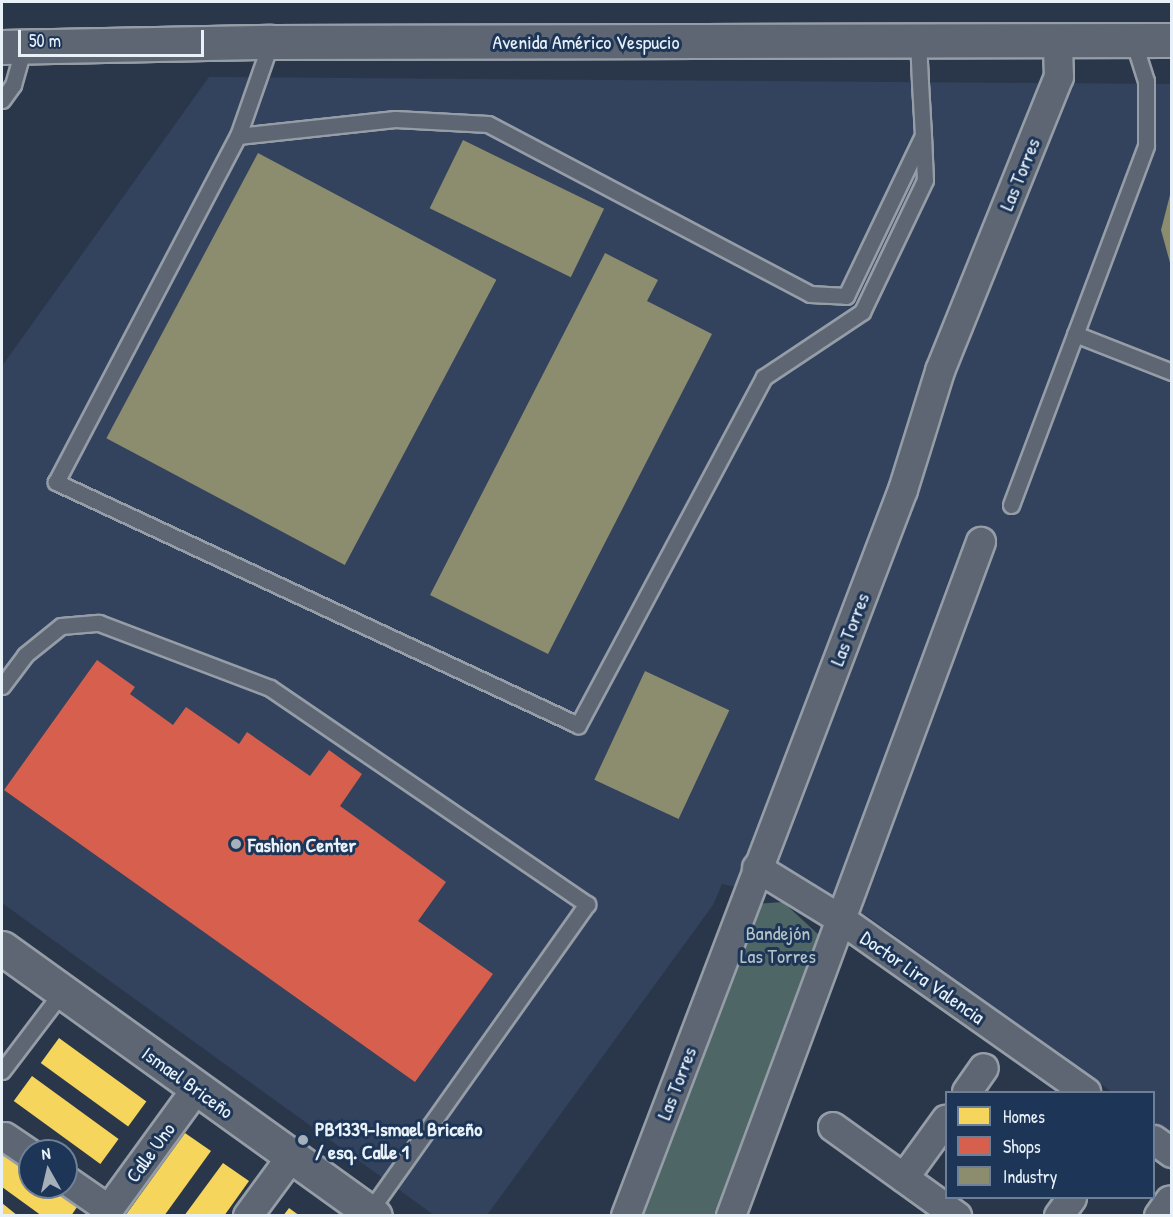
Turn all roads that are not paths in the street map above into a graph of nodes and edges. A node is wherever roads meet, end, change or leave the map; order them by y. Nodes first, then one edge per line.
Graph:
1 (918, 40) junction
2 (1058, 40) junction
3 (1133, 40) junction
4 (1172, 40) edge
5 (271, 42) junction
6 (13, 46) edge
7 (2, 99) edge
8 (923, 135) junction
9 (238, 136) junction
10 (1075, 334) junction
11 (1172, 372) edge
12 (1011, 505) dead end
13 (981, 542) dead end
14 (2, 686) edge
15 (757, 868) junction
16 (842, 920) junction
17 (2, 948) edge
18 (62, 992) junction
19 (984, 1068) dead end
20 (2, 1071) edge
21 (197, 1088) junction
22 (967, 1091) edge
23 (1085, 1091) edge
24 (945, 1121) edge
25 (833, 1127) dead end
26 (5, 1137) dead end
27 (1155, 1141) edge
28 (18, 1146) edge
29 (1172, 1153) edge
30 (292, 1156) junction
31 (904, 1178) junction
32 (78, 1190) edge
33 (1071, 1199) edge
34 (106, 1212) edge
35 (372, 1214) edge
36 (248, 1215) edge
37 (626, 1215) edge
38 (731, 1215) edge
39 (957, 1215) edge
40 (1059, 1215) edge

1 - 2 main road, Avenida Américo Vespucio
1 - 5 main road, Avenida Américo Vespucio
1 - 8 lane
2 - 3 main road, Avenida Américo Vespucio
2 - 15 street, Las Torres
3 - 4 main road, Avenida Américo Vespucio
3 - 10 lane
5 - 6 main road, Avenida Américo Vespucio
5 - 9 lane
6 - 7 lane
8 - 9 lane
8 - 9 lane
10 - 11 lane
10 - 12 lane
13 - 16 street
14 - 35 lane
15 - 16 street, Doctor Lira Valencia
15 - 37 street, Las Torres
16 - 23 street, Doctor Lira Valencia
16 - 38 street
17 - 18 main road, Ismael Briceño
18 - 20 lane
18 - 21 main road, Ismael Briceño
19 - 22 street
21 - 30 main road, Ismael Briceño
21 - 34 street, Calle Uno
24 - 31 street
25 - 31 street
26 - 28 street
27 - 29 street
30 - 35 main road, Ismael Briceño
30 - 36 street
31 - 39 street
32 - 34 street
33 - 40 street

